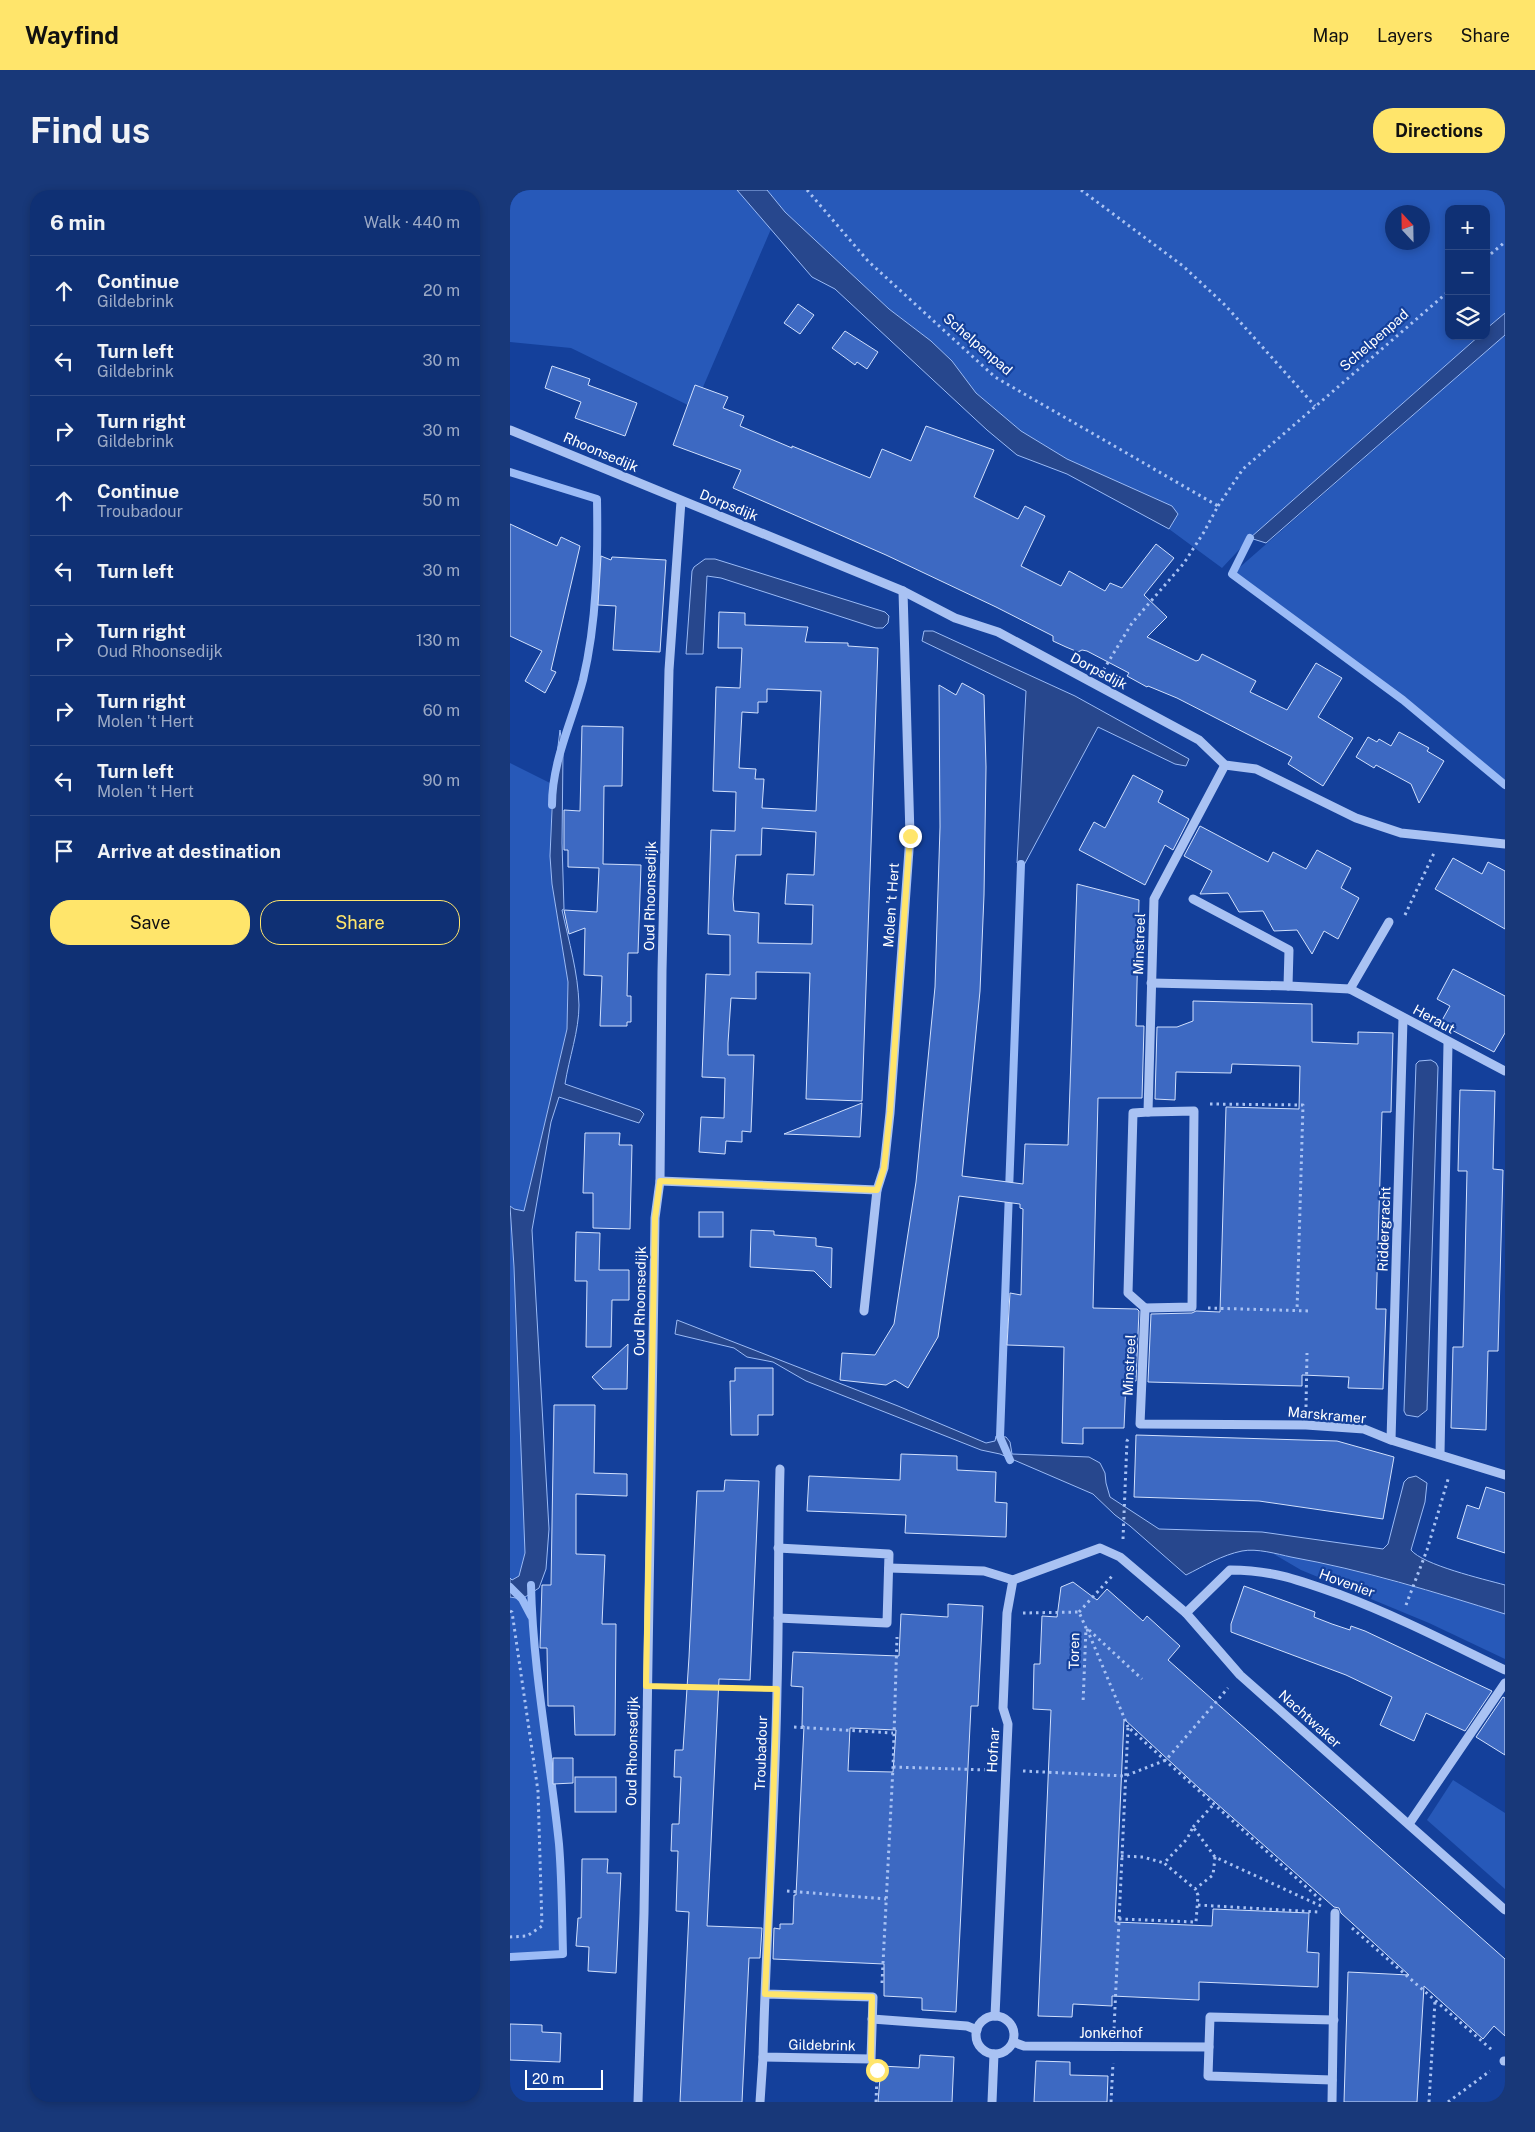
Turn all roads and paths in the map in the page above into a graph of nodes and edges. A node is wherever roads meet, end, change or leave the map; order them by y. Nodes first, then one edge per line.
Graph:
1 (807, 190) edge
2 (1081, 190) edge
3 (1505, 242) edge
4 (1490, 255) edge
5 (1445, 293) edge
6 (1315, 406) junction
7 (510, 430) edge
8 (681, 501) junction
9 (1218, 506) junction
10 (903, 591) junction
11 (1094, 685) junction
12 (1225, 765) junction
13 (1441, 838) junction
14 (1505, 844) edge
15 (1193, 899) dead end
16 (1389, 922) joint
17 (1151, 983) junction
18 (1288, 986) junction
19 (1350, 989) junction
20 (1403, 1018) junction
21 (1448, 1043) junction
22 (1505, 1071) edge
23 (1194, 1111) junction
24 (1148, 1112) junction
25 (660, 1181) junction
26 (877, 1190) junction
27 (1145, 1308) junction
28 (1192, 1308) junction
29 (864, 1311) dead end
30 (1297, 1311) junction
31 (1310, 1311) dead end
32 (1307, 1353) dead end
33 (1140, 1424) junction
34 (1306, 1425) junction
35 (1391, 1440) junction
36 (1440, 1454) junction
37 (1454, 1459) junction
38 (780, 1469) dead end
39 (1505, 1475) edge
40 (1124, 1533) dead end
41 (778, 1548) junction
42 (1126, 1561) junction
43 (889, 1568) junction
44 (1013, 1580) junction
45 (1413, 1591) dead end
46 (510, 1611) edge
47 (1079, 1612) junction
48 (1007, 1613) junction
49 (1186, 1614) junction
50 (778, 1618) junction
51 (887, 1623) junction
52 (1086, 1628) junction
53 (1505, 1670) edge
54 (1240, 1674) junction
55 (1142, 1679) dead end
56 (1505, 1683) edge
57 (646, 1686) junction
58 (777, 1689) junction
59 (1083, 1704) dead end
60 (776, 1726) junction
61 (1128, 1727) junction
62 (893, 1732) junction
63 (1166, 1760) junction
64 (893, 1766) junction
65 (1006, 1771) junction
66 (1125, 1776) junction
67 (1214, 1804) junction
68 (1409, 1824) junction
69 (1193, 1827) junction
70 (1121, 1856) junction
71 (1215, 1857) junction
72 (1164, 1863) junction
73 (770, 1889) junction
74 (1195, 1889) junction
75 (886, 1899) junction
76 (1198, 1905) junction
77 (1505, 1910) edge
78 (1335, 1913) junction
79 (1119, 1919) junction
80 (510, 1937) edge
81 (765, 1994) junction
82 (872, 1997) junction
83 (1435, 2001) junction
84 (995, 2016) junction
85 (872, 2019) junction
86 (1334, 2020) junction
87 (977, 2030) junction
88 (1013, 2042) junction
89 (1113, 2046) junction
90 (1209, 2047) junction
91 (994, 2054) junction
92 (763, 2057) junction
93 (871, 2059) junction
94 (1505, 2061) edge
95 (1332, 2080) junction
96 (638, 2102) edge
97 (760, 2102) edge
98 (876, 2102) edge
99 (992, 2102) edge
100 (1111, 2102) edge
101 (1332, 2102) edge
102 (1429, 2102) edge
103 (1448, 2102) edge

1 - 9 path, Schelpenpad
2 - 6 path
3 - 4 path
5 - 6 path, Schelpenpad
6 - 9 path, Schelpenpad
7 - 8 street, Rhoonsedijk
8 - 10 street, Dorpsdijk
8 - 25 street, Oud Rhoonsedijk
9 - 11 path, Schelpenpad
10 - 11 street, Dorpsdijk
10 - 26 street, Molen 't Hert
11 - 12 street, Dorpsdijk
12 - 13 street
12 - 17 street, Minstreel
13 - 14 street
13 - 16 path
15 - 18 street
16 - 19 street
17 - 18 street, Heraut
17 - 24 street, Minstreel
18 - 19 street, Heraut
19 - 20 street, Heraut
20 - 21 street, Heraut
20 - 35 street, Riddergracht
21 - 22 street, Heraut
21 - 36 street
23 - 24 street
23 - 28 street
23 - 30 path
24 - 27 street
25 - 26 street
25 - 57 street, Oud Rhoonsedijk
26 - 29 street, Molen 't Hert
27 - 28 street
27 - 33 street, Minstreel
28 - 30 path
30 - 31 path
32 - 34 path
33 - 34 street, Marskramer
33 - 40 path
34 - 35 street, Marskramer
35 - 36 street, Marskramer
36 - 37 street, Marskramer
37 - 39 street, Marskramer
37 - 45 path
38 - 41 street, Troubadour
41 - 43 street
41 - 50 street, Troubadour
42 - 44 street, Nachtwaker
42 - 47 path
42 - 49 street, Nachtwaker
43 - 44 street
43 - 51 street
44 - 48 street, Hofnar
46 - 80 path
47 - 48 path, Toren
47 - 52 path, Toren
48 - 65 street, Hofnar
49 - 53 street, Hovenier
49 - 54 street, Nachtwaker
50 - 51 street
50 - 58 street, Troubadour
51 - 62 path
52 - 55 path
52 - 59 path, Toren
52 - 61 path
54 - 63 path
54 - 68 street, Nachtwaker
56 - 68 street
57 - 58 path
57 - 96 street, Oud Rhoonsedijk
58 - 60 street, Troubadour
60 - 62 path
60 - 73 street, Troubadour
61 - 63 path
61 - 66 path
62 - 64 path
63 - 66 path
63 - 67 path
64 - 65 path
64 - 75 path
65 - 66 path
65 - 84 street, Hofnar
66 - 70 path
67 - 69 path
67 - 78 path
68 - 77 street, Nachtwaker
69 - 71 path
69 - 72 path
70 - 72 path
70 - 79 path
71 - 74 path
71 - 78 path
72 - 74 path
73 - 75 path
73 - 81 street
74 - 76 path
75 - 82 path
76 - 78 path
76 - 79 path
78 - 83 path
78 - 86 street
79 - 89 path
81 - 82 street
81 - 92 street
82 - 85 street, Gildebrink
83 - 94 path
83 - 102 path
84 - 87 street
84 - 88 street
85 - 87 street
85 - 93 street, Gildebrink
86 - 90 street
86 - 95 street
87 - 91 street
88 - 89 street, Jonkerhof
88 - 91 street
89 - 90 street, Jonkerhof
89 - 100 path
90 - 95 street
91 - 99 street
92 - 93 street, Gildebrink
92 - 97 street
93 - 98 path
94 - 103 path
95 - 101 street

